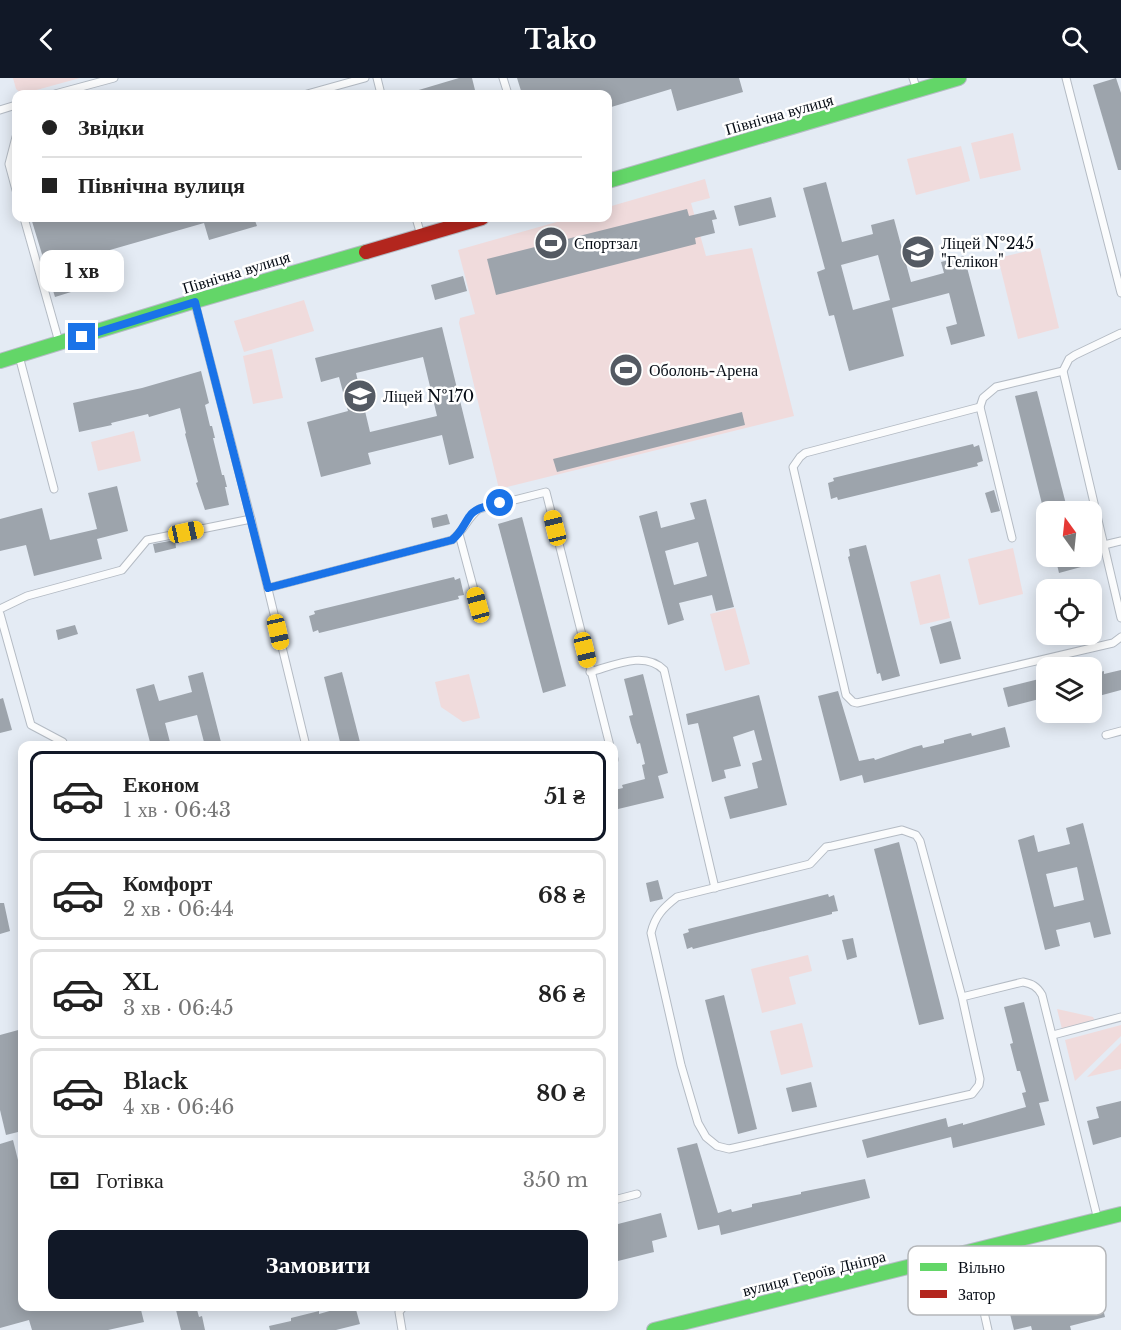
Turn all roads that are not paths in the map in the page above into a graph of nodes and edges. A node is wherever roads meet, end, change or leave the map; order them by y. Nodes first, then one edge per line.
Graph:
1 (114, 78) edge
2 (365, 78) edge
3 (959, 78) edge
4 (1066, 78) edge
5 (915, 84) edge
6 (70, 90) edge
7 (322, 90) edge
8 (12, 152) edge
9 (12, 175) edge
10 (612, 180) edge
11 (25, 222) edge
12 (417, 222) edge
13 (468, 222) edge
14 (421, 235) junction
15 (1118, 272) edge
16 (1121, 293) edge
17 (195, 302) junction
18 (1121, 333) edge
19 (60, 344) junction
20 (19, 356) junction
21 (0, 361) edge
22 (1063, 371) junction
23 (980, 407) junction
24 (54, 489) dead end
25 (251, 519) junction
26 (459, 534) junction
27 (1012, 538) dead end
28 (1121, 541) edge
29 (1104, 545) junction
30 (268, 588) junction
31 (478, 605) dead end
32 (0, 609) edge
33 (0, 614) edge
34 (1121, 618) edge
35 (1121, 637) edge
36 (590, 672) junction
37 (1121, 731) edge
38 (1106, 735) dead end
39 (61, 741) edge
40 (305, 741) edge
41 (609, 741) edge
42 (715, 888) junction
43 (962, 997) junction
44 (1121, 1017) edge
45 (1053, 1035) junction
46 (637, 1194) dead end
47 (618, 1199) edge
48 (1121, 1214) edge
49 (1098, 1220) junction
50 (994, 1246) edge
51 (908, 1267) edge
52 (400, 1311) edge
53 (985, 1315) edge
54 (402, 1330) edge
55 (654, 1330) edge
56 (988, 1330) edge

1 - 6 lane
2 - 7 lane
3 - 5 street, Північна вулиця
4 - 15 lane
5 - 10 street, Північна вулиця
8 - 9 lane
11 - 19 lane
12 - 14 lane
13 - 14 street, Північна вулиця
14 - 17 street, Північна вулиця
15 - 16 lane
17 - 19 street, Північна вулиця
17 - 25 lane
18 - 22 lane
19 - 20 street, Північна вулиця
20 - 21 street, Північна вулиця
20 - 24 lane
22 - 23 lane
22 - 29 lane
23 - 27 lane
23 - 35 lane
25 - 30 lane
25 - 32 lane
26 - 30 lane
26 - 31 lane
26 - 36 lane
28 - 29 lane
29 - 34 lane
30 - 40 lane
33 - 39 lane
36 - 41 lane
36 - 42 lane
37 - 38 lane
42 - 43 lane
42 - 43 lane
43 - 45 lane
44 - 45 lane
45 - 49 lane
46 - 47 lane
48 - 49 street, вулиця Героїв Дніпра
49 - 50 street, вулиця Героїв Дніпра
51 - 55 street, вулиця Героїв Дніпра
52 - 54 lane
53 - 56 lane

